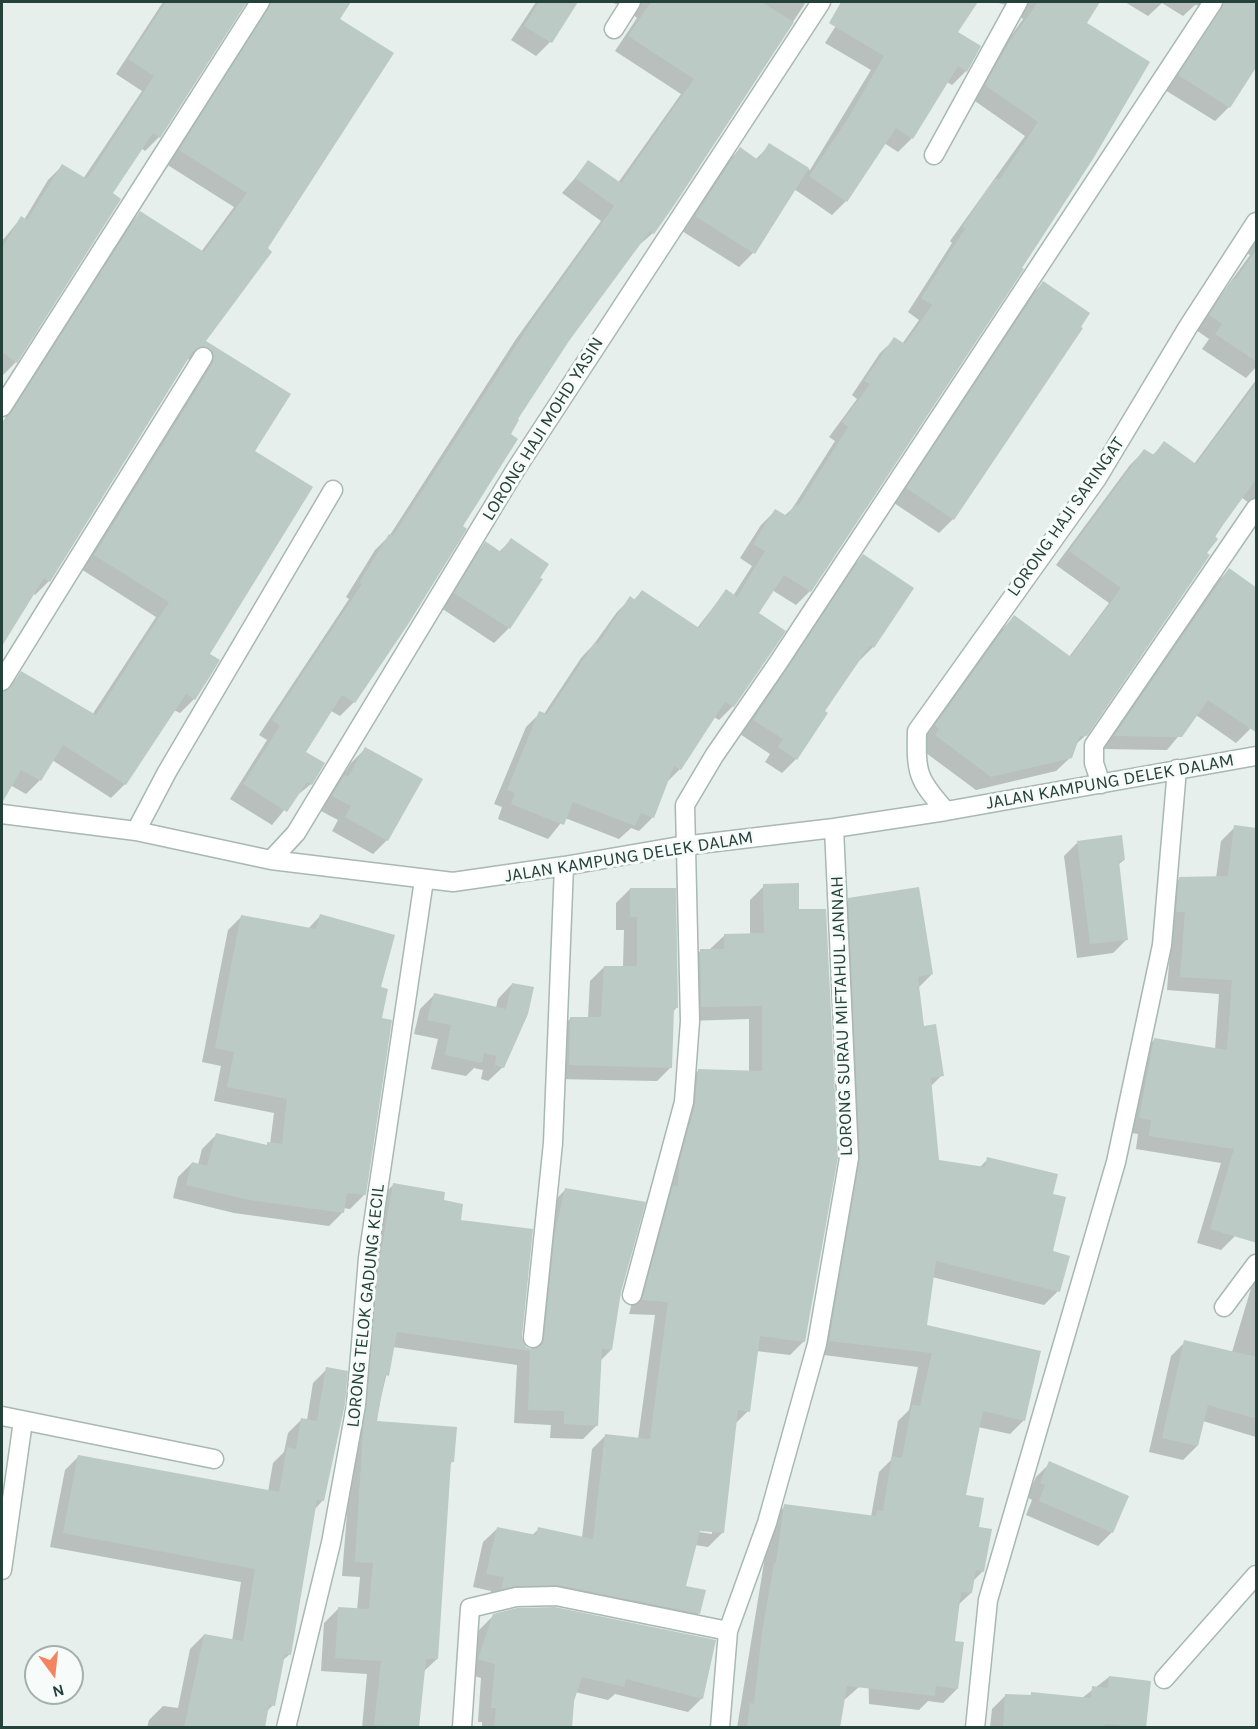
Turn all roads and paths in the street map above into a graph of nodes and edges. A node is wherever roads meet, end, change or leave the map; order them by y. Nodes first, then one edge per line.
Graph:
1 (261, 2) edge
2 (631, 2) edge
3 (821, 2) edge
4 (1018, 2) edge
5 (1213, 2) edge
6 (614, 29) dead end
7 (934, 155) dead end
8 (1257, 222) edge
9 (203, 357) dead end
10 (2, 408) edge
11 (333, 490) dead end
12 (1257, 508) edge
13 (2, 681) edge
14 (1257, 756) edge
15 (1178, 769) junction
16 (1101, 784) junction
17 (945, 812) junction
18 (2, 814) edge
19 (834, 828) junction
20 (136, 831) junction
21 (688, 845) junction
22 (271, 860) junction
23 (564, 866) junction
24 (424, 880) junction
25 (1257, 1264) edge
26 (632, 1295) dead end
27 (1224, 1307) dead end
28 (533, 1338) dead end
29 (2, 1416) edge
30 (23, 1421) junction
31 (214, 1460) dead end
32 (2, 1570) edge
33 (1257, 1575) edge
34 (728, 1631) junction
35 (1164, 1679) dead end
36 (286, 1728) edge
37 (462, 1728) edge
38 (720, 1728) edge
39 (975, 1728) edge

1 - 10 street
2 - 6 street
3 - 22 street, LORONG HAJI MOHD YASIN
4 - 7 street
5 - 21 street
8 - 17 street, LORONG HAJI SARINGAT
9 - 13 street
11 - 20 street
12 - 16 street
14 - 15 street, JALAN KAMPUNG DELEK DALAM
15 - 16 street, JALAN KAMPUNG DELEK DALAM
15 - 39 street
16 - 17 street, JALAN KAMPUNG DELEK DALAM
17 - 19 street, JALAN KAMPUNG DELEK DALAM
18 - 20 street, JALAN KAMPUNG DELEK DALAM
19 - 21 street, JALAN KAMPUNG DELEK DALAM
19 - 34 street, LORONG SURAU MIFTAHUL JANNAH
20 - 22 street, JALAN KAMPUNG DELEK DALAM
21 - 23 street, JALAN KAMPUNG DELEK DALAM
21 - 26 street
22 - 24 street, JALAN KAMPUNG DELEK DALAM
23 - 24 street, JALAN KAMPUNG DELEK DALAM
23 - 28 street
24 - 36 street, LORONG TELOK GADUNG KECIL
25 - 27 street
29 - 30 street
30 - 31 street
30 - 32 street
33 - 35 street
34 - 37 street
34 - 38 street, LORONG SURAU MIFTAHUL JANNAH

